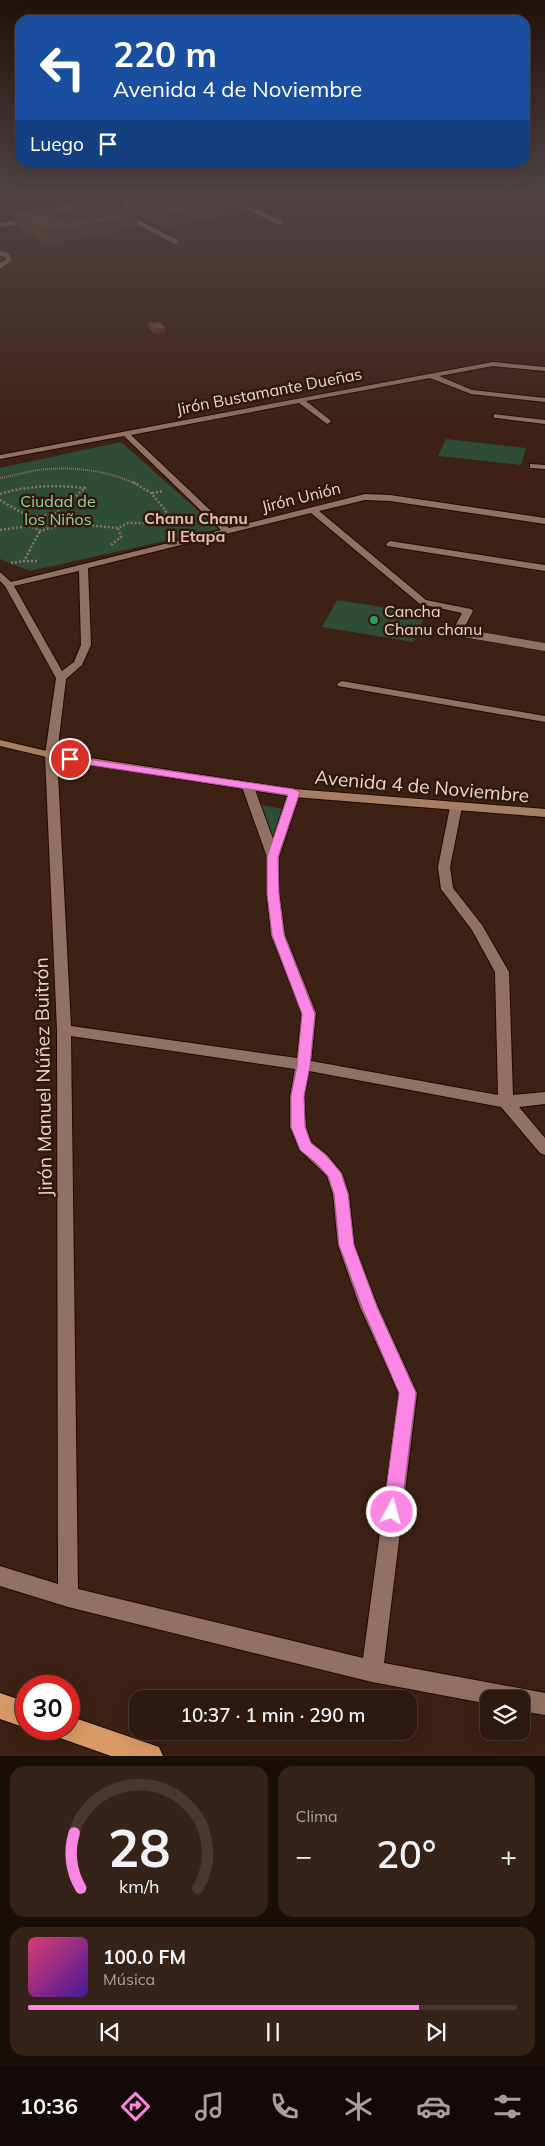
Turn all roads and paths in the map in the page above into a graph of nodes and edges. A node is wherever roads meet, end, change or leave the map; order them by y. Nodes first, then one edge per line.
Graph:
1 (545, 368) edge
2 (428, 375) junction
3 (300, 400) junction
4 (545, 400) edge
5 (497, 416) dead end
6 (327, 422) dead end
7 (545, 422) edge
8 (125, 433) junction
9 (0, 457) edge
10 (533, 466) dead end
11 (545, 467) edge
12 (0, 478) edge
13 (0, 494) edge
14 (0, 500) edge
15 (312, 509) junction
16 (55, 514) junction
17 (32, 516) junction
18 (545, 521) edge
19 (64, 523) junction
20 (29, 526) junction
21 (118, 528) junction
22 (0, 530) edge
23 (40, 531) junction
24 (227, 531) junction
25 (390, 544) dead end
26 (110, 548) dead end
27 (24, 561) junction
28 (42, 562) dead end
29 (11, 563) dead end
30 (83, 567) junction
31 (545, 568) edge
32 (0, 575) edge
33 (9, 584) junction
34 (457, 632) joint
35 (545, 646) edge
36 (61, 678) junction
37 (342, 684) dead end
38 (545, 719) edge
39 (0, 743) edge
40 (51, 756) junction
41 (248, 786) junction
42 (294, 792) junction
43 (456, 807) junction
44 (545, 813) edge
45 (273, 857) junction
46 (64, 1030) junction
47 (303, 1066) junction
48 (545, 1098) edge
49 (506, 1102) junction
50 (545, 1149) edge
51 (0, 1576) edge
52 (68, 1597) junction
53 (372, 1671) junction
54 (480, 1692) edge
55 (530, 1702) edge
56 (545, 1704) edge
57 (0, 1706) edge
58 (15, 1711) edge
59 (80, 1733) edge
60 (150, 1756) edge

1 - 2 street, Jirón Bustamante Dueñas
2 - 3 street, Jirón Bustamante Dueñas
2 - 4 street
3 - 6 street
3 - 8 street, Jirón Bustamante Dueñas
5 - 7 street
8 - 9 street, Jirón Bustamante Dueñas
8 - 24 street
10 - 11 street
12 - 21 path
13 - 16 path
14 - 17 path
15 - 18 street, Jirón Unión
15 - 24 street, Jirón Unión
15 - 34 street
16 - 17 path
16 - 19 path
17 - 20 path
19 - 21 path
19 - 23 path
20 - 22 path
20 - 23 path
21 - 26 path
23 - 27 path
24 - 30 street, Jirón Unión
25 - 31 street
27 - 28 path
27 - 29 path
30 - 33 street, Jirón Unión
30 - 36 street
32 - 33 street
33 - 36 street
34 - 35 lane
36 - 40 street, Jirón Manuel Núñez Buitrón
37 - 38 street
39 - 40 street, Avenida 4 de Noviembre
40 - 41 street, Avenida 4 de Noviembre
40 - 46 street, Jirón Manuel Núñez Buitrón
41 - 42 street, Avenida 4 de Noviembre
41 - 45 street
42 - 43 street, Avenida 4 de Noviembre
42 - 45 street
43 - 44 street, Avenida 4 de Noviembre
43 - 49 street
45 - 47 street
46 - 47 street
46 - 52 street, Jirón Manuel Núñez Buitrón
47 - 49 street
47 - 53 street
48 - 49 street
49 - 50 street
51 - 52 street
52 - 53 street
53 - 54 street
55 - 56 street
57 - 58 highway
59 - 60 highway

